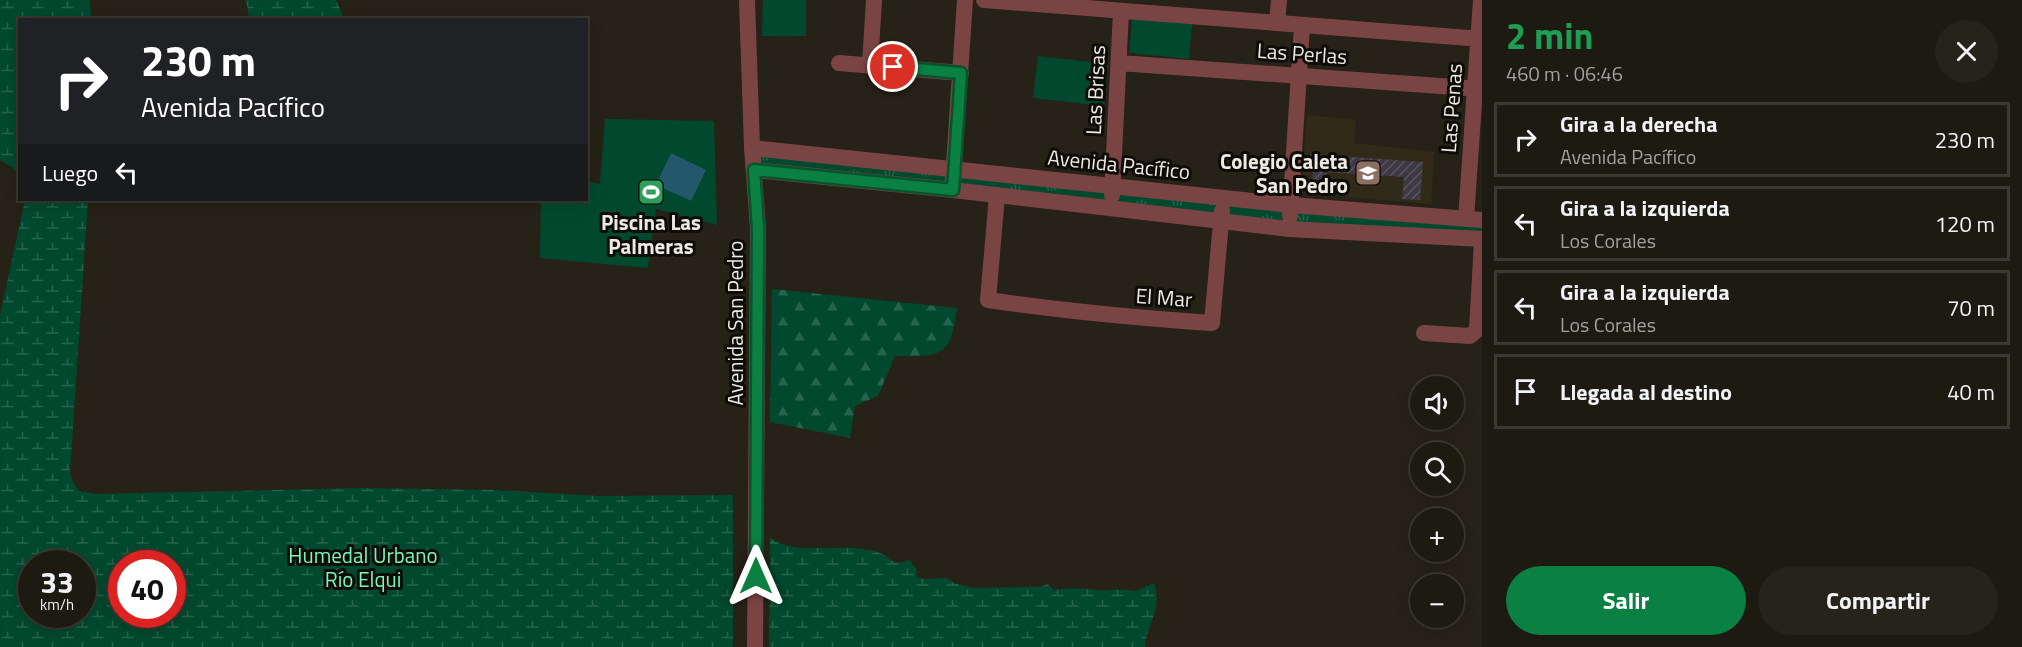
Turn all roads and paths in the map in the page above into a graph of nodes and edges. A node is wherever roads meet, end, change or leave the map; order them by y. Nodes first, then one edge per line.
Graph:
1 (747, 0) edge
2 (874, 0) edge
3 (965, 0) edge
4 (984, 0) edge
5 (1279, 0) edge
6 (1481, 0) edge
7 (1035, 2) edge
8 (1121, 11) junction
9 (1277, 23) junction
10 (1302, 25) junction
11 (1480, 39) edge
12 (839, 63) dead end
13 (1119, 63) junction
14 (870, 65) junction
15 (961, 73) junction
16 (1299, 76) junction
17 (1478, 89) edge
18 (752, 148) junction
19 (954, 169) junction
20 (754, 170) junction
21 (1113, 186) junction
22 (953, 190) junction
23 (997, 195) junction
24 (1223, 198) junction
25 (1291, 205) junction
26 (1112, 208) junction
27 (1474, 219) edge
28 (1221, 221) junction
29 (1289, 229) junction
30 (1482, 240) edge
31 (1424, 333) dead end
32 (755, 647) edge

1 - 18 street, Avenida San Pedro
2 - 14 street
3 - 15 street
4 - 7 street
5 - 9 street
6 - 11 street, Las Penas
7 - 8 street
8 - 9 street
8 - 13 street, Las Brisas
9 - 10 street
10 - 11 street
10 - 16 street
11 - 17 street, Las Penas
12 - 14 street
13 - 16 street, Las Perlas
13 - 21 street, Las Brisas
14 - 15 street
15 - 19 street
16 - 17 street, Las Perlas
16 - 25 street
17 - 27 street, Las Penas
18 - 19 street, Avenida Pacífico
18 - 20 street, Avenida San Pedro
19 - 21 street, Avenida Pacífico
19 - 22 street
20 - 22 street, Avenida Pacífico
20 - 32 street, Avenida San Pedro
21 - 24 street, Avenida Pacífico
21 - 26 street, Las Brisas
22 - 23 street, Avenida Pacífico
23 - 26 street, Avenida Pacífico
23 - 28 street, El Mar
24 - 25 street, Avenida Pacífico
24 - 28 street, El Mar
25 - 27 street, Avenida Pacífico
25 - 29 street
26 - 28 street, Avenida Pacífico
28 - 29 street, Avenida Pacífico
29 - 30 street, Avenida Pacífico
30 - 31 street

